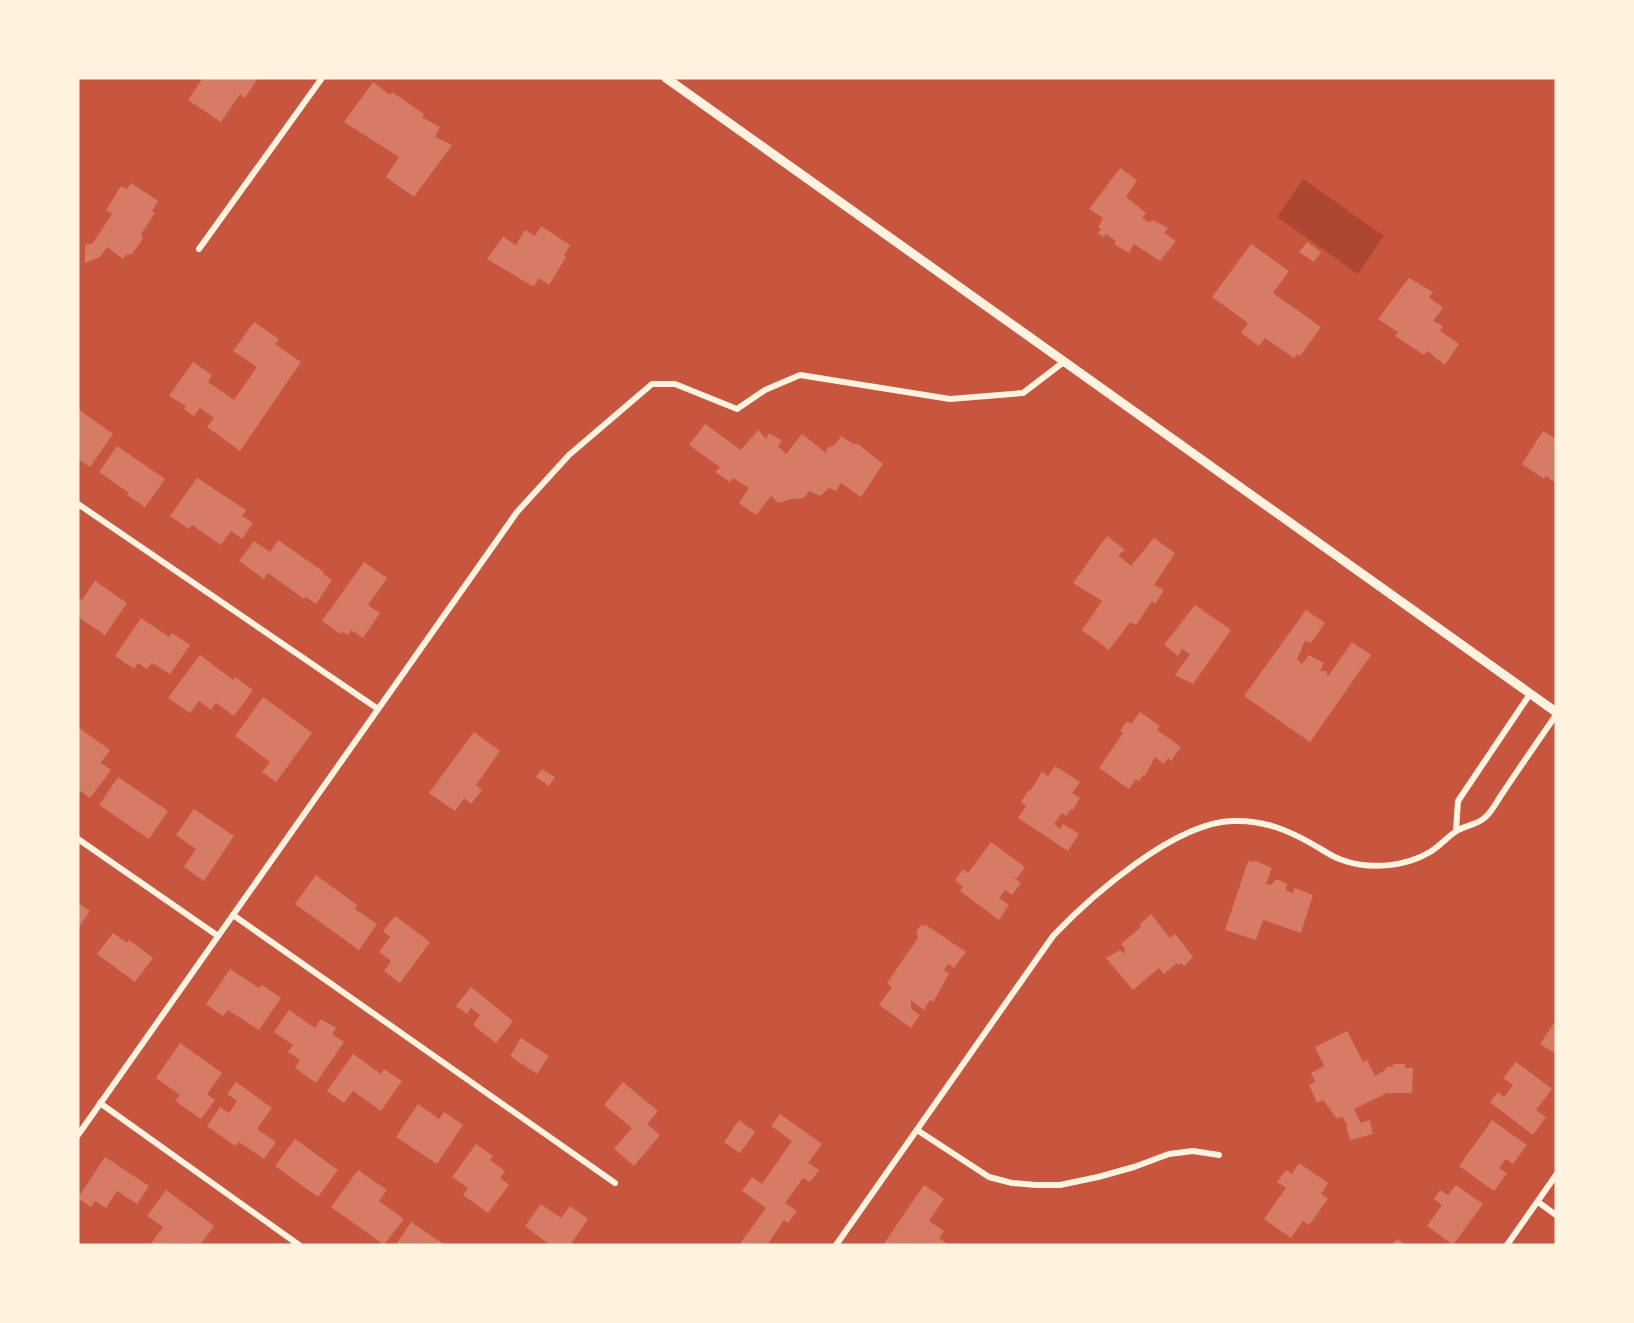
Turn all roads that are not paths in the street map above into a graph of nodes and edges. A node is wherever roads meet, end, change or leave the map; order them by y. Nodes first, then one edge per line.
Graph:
1 (321, 78) edge
2 (666, 78) edge
3 (199, 249) dead end
4 (1065, 361) junction
5 (78, 504) edge
6 (1530, 694) junction
7 (378, 709) junction
8 (1556, 713) edge
9 (1456, 831) junction
10 (78, 839) edge
11 (233, 915) junction
12 (218, 936) junction
13 (100, 1103) junction
14 (917, 1130) junction
15 (78, 1135) edge
16 (1219, 1155) dead end
17 (1556, 1175) edge
18 (615, 1183) dead end
19 (1538, 1202) junction
20 (1556, 1215) edge
21 (299, 1245) edge
22 (836, 1245) edge
23 (1507, 1245) edge

1 - 3 street
2 - 4 street
4 - 6 street
4 - 7 street
5 - 7 street
6 - 8 street
6 - 9 street
7 - 11 street
8 - 9 street
9 - 14 street
10 - 12 street
11 - 12 street
11 - 18 street
12 - 13 street
13 - 15 street
13 - 21 street
14 - 16 street
14 - 22 street
17 - 19 street
19 - 20 street
19 - 23 street

